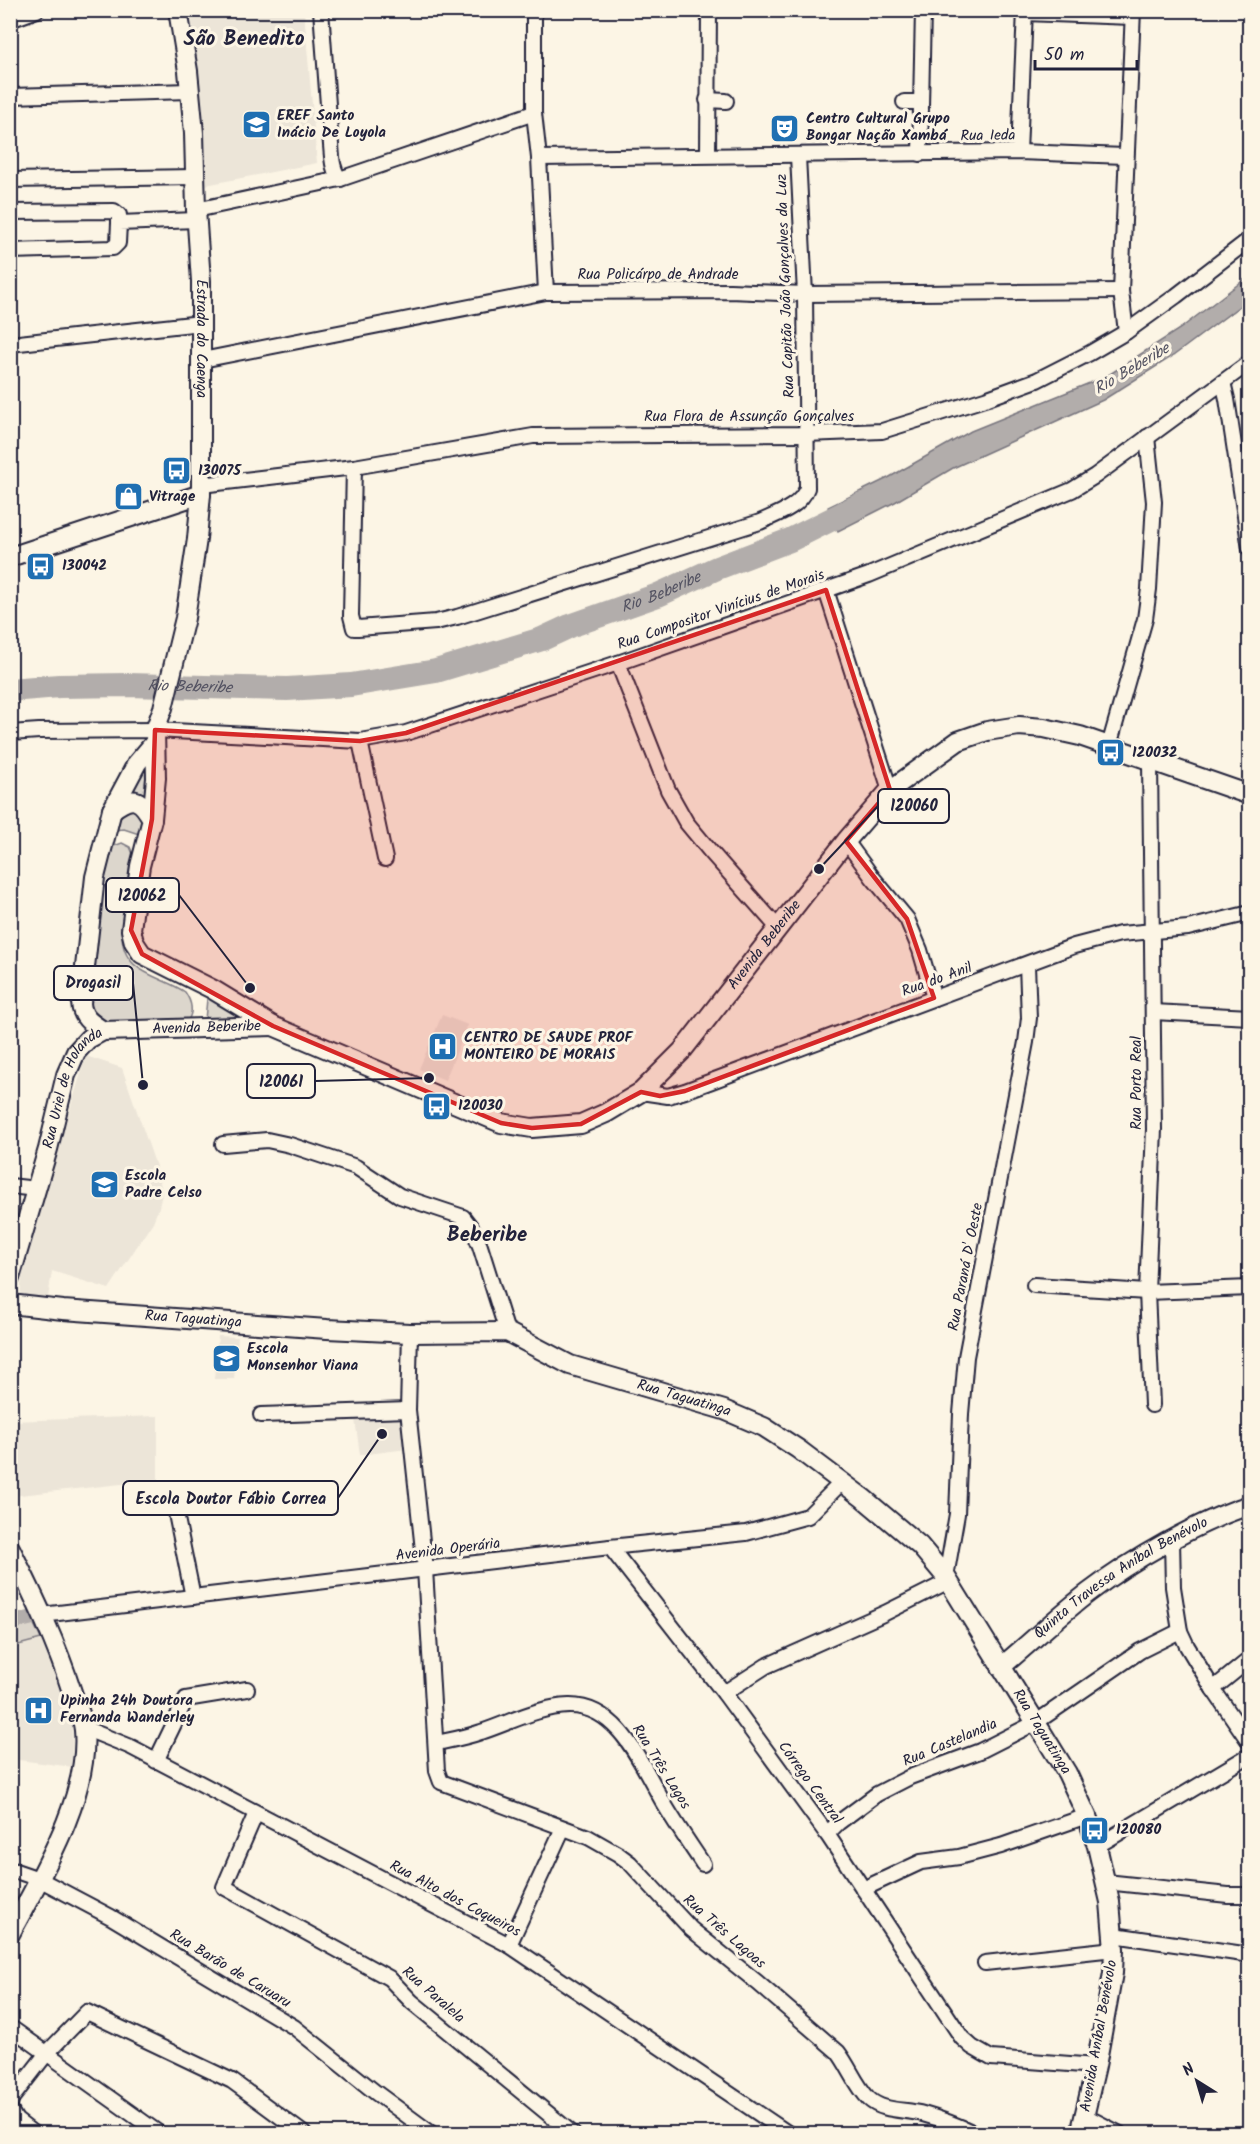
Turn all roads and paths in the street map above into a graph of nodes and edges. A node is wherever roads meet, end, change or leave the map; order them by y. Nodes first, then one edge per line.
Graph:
1 (37, 10) edge
2 (178, 10) edge
3 (332, 10) edge
4 (534, 10) edge
5 (709, 10) edge
6 (923, 10) edge
7 (321, 11) edge
8 (1025, 12) edge
9 (1132, 14) edge
10 (10, 20) edge
11 (190, 92) junction
12 (10, 96) edge
13 (707, 100) junction
14 (726, 101) dead end
15 (904, 102) dead end
16 (921, 102) junction
17 (534, 113) junction
18 (1019, 152) junction
19 (708, 154) junction
20 (920, 154) junction
21 (798, 156) junction
22 (1125, 156) junction
23 (539, 158) junction
24 (195, 177) junction
25 (340, 179) junction
26 (10, 180) edge
27 (10, 212) edge
28 (196, 215) junction
29 (119, 223) junction
30 (1250, 239) edge
31 (10, 251) edge
32 (1121, 291) junction
33 (546, 292) junction
34 (805, 294) junction
35 (201, 323) junction
36 (1126, 332) junction
37 (10, 344) edge
38 (202, 360) junction
39 (1250, 362) edge
40 (1223, 382) junction
41 (806, 434) junction
42 (1147, 437) junction
43 (354, 467) junction
44 (201, 489) junction
45 (1250, 549) edge
46 (10, 557) edge
47 (826, 590) junction
48 (618, 663) junction
49 (163, 708) joint
50 (10, 733) edge
51 (155, 737) junction
52 (360, 741) junction
53 (1109, 746) junction
54 (1150, 761) junction
55 (890, 790) junction
56 (1250, 795) edge
57 (112, 810) junction
58 (152, 819) junction
59 (846, 840) junction
60 (385, 860) dead end
61 (1250, 913) edge
62 (779, 929) junction
63 (1150, 932) junction
64 (142, 954) joint
65 (1027, 965) junction
66 (212, 989) junction
67 (934, 998) junction
68 (1152, 1012) junction
69 (1250, 1017) edge
70 (273, 1026) junction
71 (196, 1029) junction
72 (103, 1031) junction
73 (641, 1092) junction
74 (223, 1144) dead end
75 (10, 1186) edge
76 (36, 1189) junction
77 (10, 1278) edge
78 (1034, 1285) dead end
79 (1250, 1288) edge
80 (1147, 1292) junction
81 (10, 1304) edge
82 (507, 1332) junction
83 (410, 1333) junction
84 (1152, 1405) dead end
85 (408, 1410) junction
86 (261, 1415) dead end
87 (842, 1482) junction
88 (172, 1494) dead end
89 (1250, 1504) edge
90 (1172, 1540) junction
91 (610, 1547) junction
92 (10, 1548) edge
93 (15, 1568) edge
94 (425, 1569) junction
95 (947, 1579) junction
96 (193, 1597) junction
97 (42, 1615) junction
98 (1180, 1630) junction
99 (1250, 1659) edge
100 (1001, 1667) junction
101 (247, 1689) dead end
102 (1213, 1689) junction
103 (724, 1693) junction
104 (1035, 1724) junction
105 (84, 1728) junction
106 (437, 1743) junction
107 (1250, 1743) edge
108 (1250, 1755) edge
109 (156, 1761) junction
110 (256, 1814) junction
111 (1087, 1816) junction
112 (563, 1828) junction
113 (827, 1834) junction
114 (1097, 1846) junction
115 (703, 1864) dead end
116 (10, 1869) edge
117 (39, 1879) junction
118 (1106, 1882) junction
119 (863, 1889) junction
120 (1250, 1895) edge
121 (1110, 1902) joint
122 (10, 1934) edge
123 (1114, 1942) junction
124 (509, 1945) junction
125 (1250, 1955) edge
126 (985, 1963) dead end
127 (10, 2027) edge
128 (47, 2053) junction
129 (1096, 2066) junction
130 (10, 2105) edge
131 (10, 2110) edge
132 (1083, 2125) edge
133 (34, 2133) edge
134 (160, 2133) edge
135 (304, 2133) edge
136 (432, 2133) edge
137 (573, 2133) edge
138 (789, 2133) edge
139 (976, 2133) edge
140 (1120, 2133) edge

1 - 10 street
2 - 11 main road, Estrada do Caenga
3 - 7 street
4 - 17 street
5 - 13 street
6 - 16 street
7 - 25 street
8 - 9 street
8 - 18 street
9 - 22 street
11 - 12 street
11 - 24 main road, Estrada do Caenga
13 - 14 street
13 - 19 street
15 - 16 street
16 - 20 street
17 - 23 street
17 - 25 street
18 - 20 street, Rua Ieda
18 - 22 street, Rua Ieda
19 - 21 street, Rua Ieda
19 - 23 street, Rua Ieda
20 - 21 street, Rua Ieda
21 - 34 street, Rua Capitão João Gonçalves da Luz
22 - 32 street
23 - 33 street
24 - 26 street
24 - 28 main road, Estrada do Caenga
25 - 28 street
27 - 29 street
28 - 29 street
28 - 35 main road, Estrada do Caenga
29 - 31 street
30 - 36 street, Rua Flora de Assunção Gonçalves
32 - 34 street, Rua Policárpo de Andrade
32 - 36 street
33 - 34 street, Rua Policárpo de Andrade
33 - 38 street, Rua Policárpo de Andrade
34 - 41 street, Rua Capitão João Gonçalves da Luz
35 - 37 street
35 - 38 main road, Estrada do Caenga
36 - 41 street, Rua Flora de Assunção Gonçalves
38 - 44 main road, Estrada do Caenga
39 - 40 street, Rua Compositor Vinícius de Morais
40 - 42 street, Rua Compositor Vinícius de Morais
40 - 45 street
41 - 43 street, Rua Flora de Assunção Gonçalves
41 - 43 street, Rua Capitão João Gonçalves da Luz
42 - 47 street, Rua Compositor Vinícius de Morais
42 - 53 street
43 - 44 street, Rua Flora de Assunção Gonçalves
44 - 46 main road
44 - 49 main road, Estrada do Caenga
47 - 48 street, Rua Compositor Vinícius de Morais
47 - 55 street
48 - 52 street, Rua Compositor Vinícius de Morais
48 - 62 street
49 - 51 main road, Rua Uriel de Holanda
50 - 51 street, Rua Compositor Vinícius de Morais
51 - 52 street, Rua Compositor Vinícius de Morais
51 - 57 main road, Rua Uriel de Holanda
51 - 58 main road, Rua Uriel de Holanda
52 - 60 street
53 - 54 main road, Avenida Beberibe
53 - 55 main road, Avenida Beberibe
54 - 56 main road, Avenida Beberibe
54 - 63 street, Rua Porto Real
55 - 59 main road, Avenida Beberibe
57 - 58 main road
57 - 72 main road, Rua Uriel de Holanda
58 - 64 main road, Rua Uriel de Holanda
59 - 62 main road, Avenida Beberibe
59 - 67 street
61 - 63 street, Rua do Anil
62 - 73 main road, Avenida Beberibe
63 - 65 street, Rua do Anil
63 - 68 street, Rua Porto Real
64 - 66 main road, Avenida Beberibe
65 - 67 street, Rua do Anil
65 - 95 street, Rua Paraná D' Oeste
66 - 70 main road, Avenida Beberibe
66 - 71 main road
67 - 73 street, Rua do Anil
68 - 69 street
68 - 80 street, Rua Porto Real
70 - 71 main road, Avenida Beberibe
70 - 73 main road, Avenida Beberibe
71 - 72 main road, Avenida Beberibe
72 - 76 main road, Rua Uriel de Holanda
74 - 82 street
75 - 76 street
76 - 77 main road, Rua Uriel de Holanda
78 - 80 street
79 - 80 street
80 - 84 street, Rua Porto Real
81 - 83 main road, Rua Taguatinga
82 - 83 main road, Rua Taguatinga
82 - 87 main road, Rua Taguatinga
83 - 85 street
85 - 86 street
85 - 94 street
87 - 91 street, Avenida Operária
87 - 95 main road, Rua Taguatinga
88 - 96 street
89 - 90 main road, Quinta Travessa Aníbal Benévolo
90 - 98 street
90 - 100 main road, Quinta Travessa Aníbal Benévolo
91 - 94 street, Avenida Operária
91 - 103 street, Córrego Central
92 - 93 main road
93 - 97 main road
94 - 96 street, Avenida Operária
94 - 106 street
95 - 100 main road, Rua Taguatinga
95 - 103 street
96 - 97 street, Avenida Operária
97 - 105 main road
98 - 102 street
98 - 104 street, Rua Castelandia
99 - 102 street
100 - 104 main road, Rua Taguatinga
101 - 109 street
102 - 107 street
103 - 113 street, Córrego Central
104 - 111 main road, Rua Taguatinga
104 - 113 street, Rua Castelandia
105 - 109 street, Rua Alto dos Coqueiros
105 - 117 main road
106 - 112 street, Rua Três Lagoas
106 - 115 street, Rua Três Lagos
108 - 114 street
109 - 110 street, Rua Alto dos Coqueiros
110 - 124 street, Rua Alto dos Coqueiros
110 - 137 street, Rua Paralela
111 - 114 main road, Rua Taguatinga
111 - 119 street
112 - 124 street
112 - 139 street, Rua Três Lagoas
113 - 119 street, Córrego Central
114 - 118 main road, Rua Taguatinga
116 - 117 street, Rua Barão de Caruaru
117 - 122 main road
117 - 136 street, Rua Barão de Caruaru
118 - 120 street
118 - 121 main road, Rua Taguatinga
119 - 129 street, Córrego Central
121 - 123 main road, Avenida Aníbal Benévolo
123 - 125 street
123 - 126 street
123 - 129 main road, Avenida Aníbal Benévolo
124 - 138 street, Rua Alto dos Coqueiros
127 - 128 street
128 - 130 street
128 - 134 street
128 - 135 street
129 - 132 main road, Avenida Aníbal Benévolo
131 - 133 street
132 - 140 street

